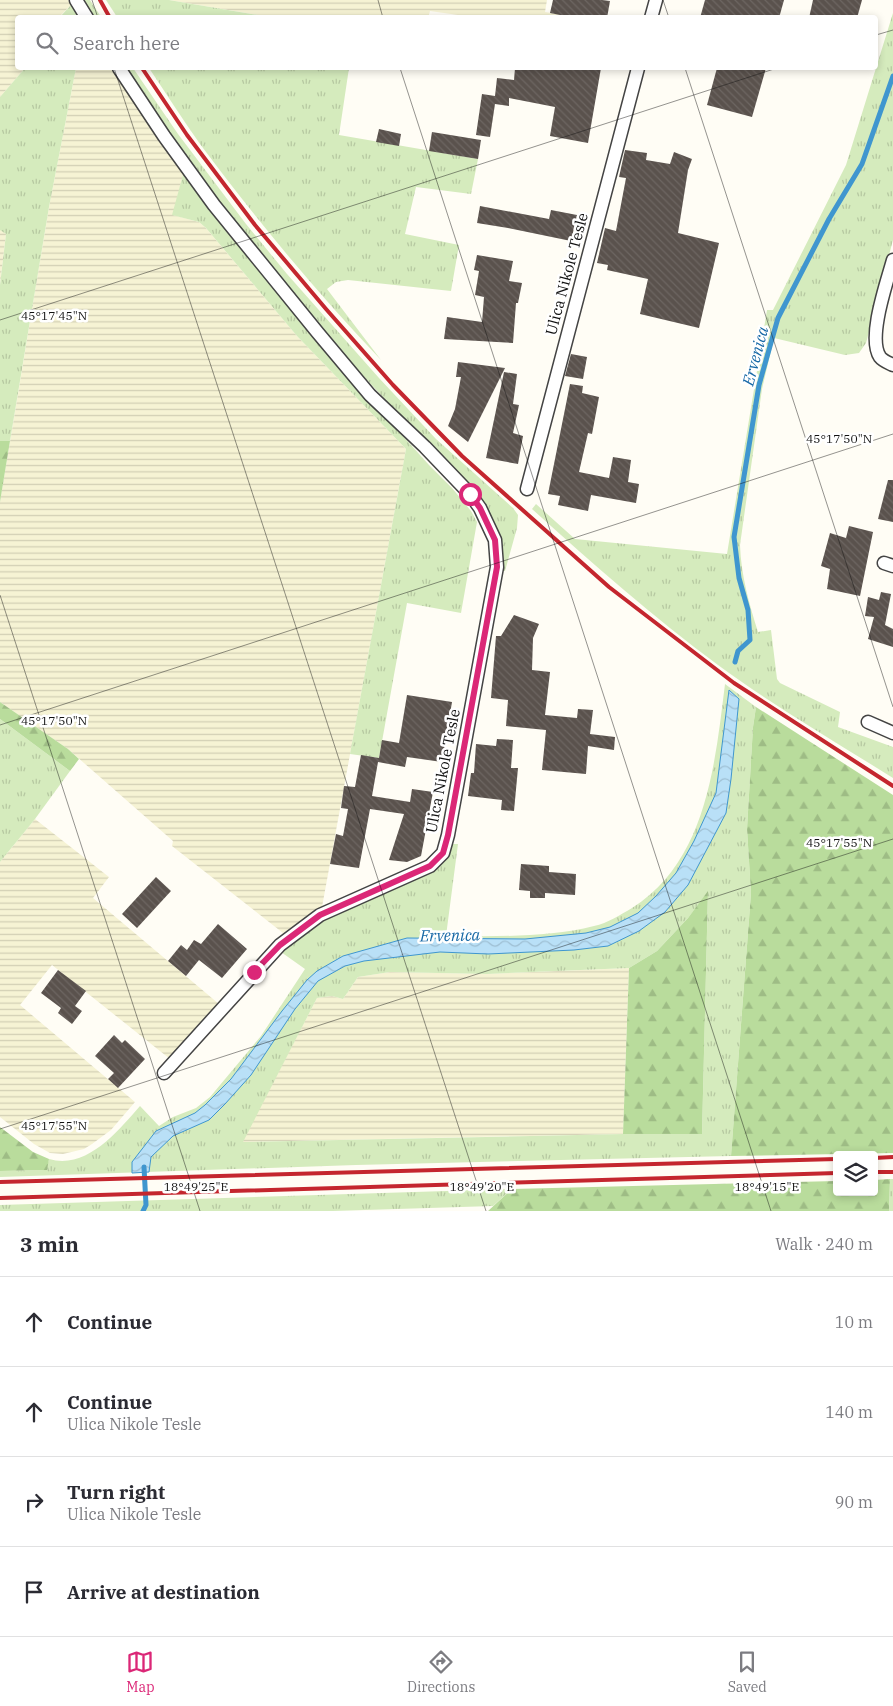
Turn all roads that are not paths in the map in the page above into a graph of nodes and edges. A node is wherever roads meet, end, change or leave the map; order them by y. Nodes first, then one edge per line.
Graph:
1 (76, 0) edge
2 (656, 0) edge
3 (85, 15) edge
4 (652, 15) edge
5 (120, 70) edge
6 (637, 70) edge
7 (893, 260) edge
8 (893, 365) edge
9 (527, 489) dead end
10 (868, 722) dead end
11 (893, 733) edge
12 (164, 1073) dead end

1 - 3 street
2 - 4 street
5 - 12 street, Ulica Nikole Tesle
6 - 9 street, Ulica Nikole Tesle
7 - 8 street
10 - 11 street

